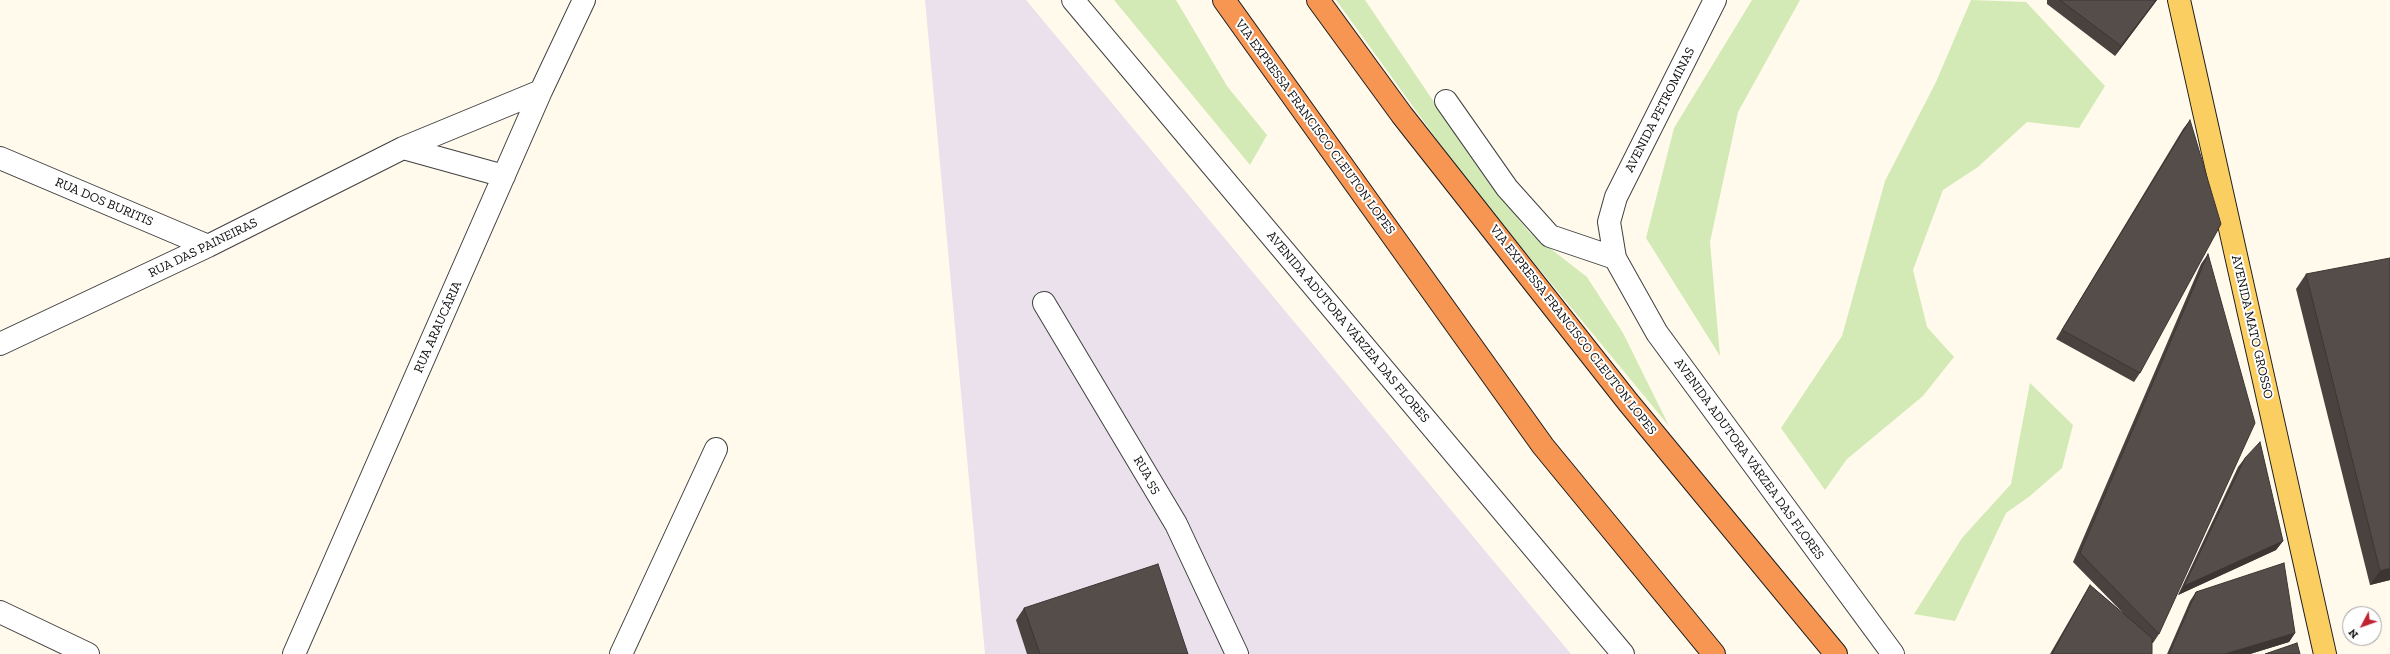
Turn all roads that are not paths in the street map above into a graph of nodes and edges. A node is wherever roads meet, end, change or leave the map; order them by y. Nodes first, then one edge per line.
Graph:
1 (584, 0) edge
2 (1073, 0) edge
3 (1224, 0) edge
4 (1318, 0) edge
5 (1715, 0) edge
6 (2179, 0) edge
7 (541, 92) junction
8 (1446, 101) dead end
9 (403, 148) junction
10 (0, 158) edge
11 (504, 176) junction
12 (1609, 222) joint
13 (208, 246) junction
14 (1615, 258) junction
15 (1044, 303) dead end
16 (0, 344) edge
17 (716, 449) dead end
18 (0, 612) edge
19 (88, 654) edge
20 (294, 654) edge
21 (621, 654) edge
22 (1238, 654) edge
23 (1623, 654) edge
24 (1714, 654) edge
25 (1836, 654) edge
26 (1893, 654) edge
27 (2325, 654) edge

1 - 7 street, RUA ARAUCÁRIA
2 - 23 street, AVENIDA ADUTORA VÁRZEA DAS FLORES
3 - 24 highway, VIA EXPRESSA FRANCISCO CLEUTON LOPES
4 - 25 highway, VIA EXPRESSA FRANCISCO CLEUTON LOPES
5 - 12 street, AVENIDA PETROMINAS
6 - 27 main road, AVENIDA MATO GROSSO
7 - 9 street, RUA DAS PAINEIRAS
7 - 11 street, RUA ARAUCÁRIA
8 - 14 street
9 - 11 street
9 - 13 street, RUA DAS PAINEIRAS
10 - 13 street, RUA DOS BURITIS
11 - 20 street, RUA ARAUCÁRIA
12 - 14 street, AVENIDA ADUTORA VÁRZEA DAS FLORES
13 - 16 street, RUA DAS PAINEIRAS
14 - 26 street, AVENIDA ADUTORA VÁRZEA DAS FLORES
15 - 22 street, RUA 55
17 - 21 street
18 - 19 street

